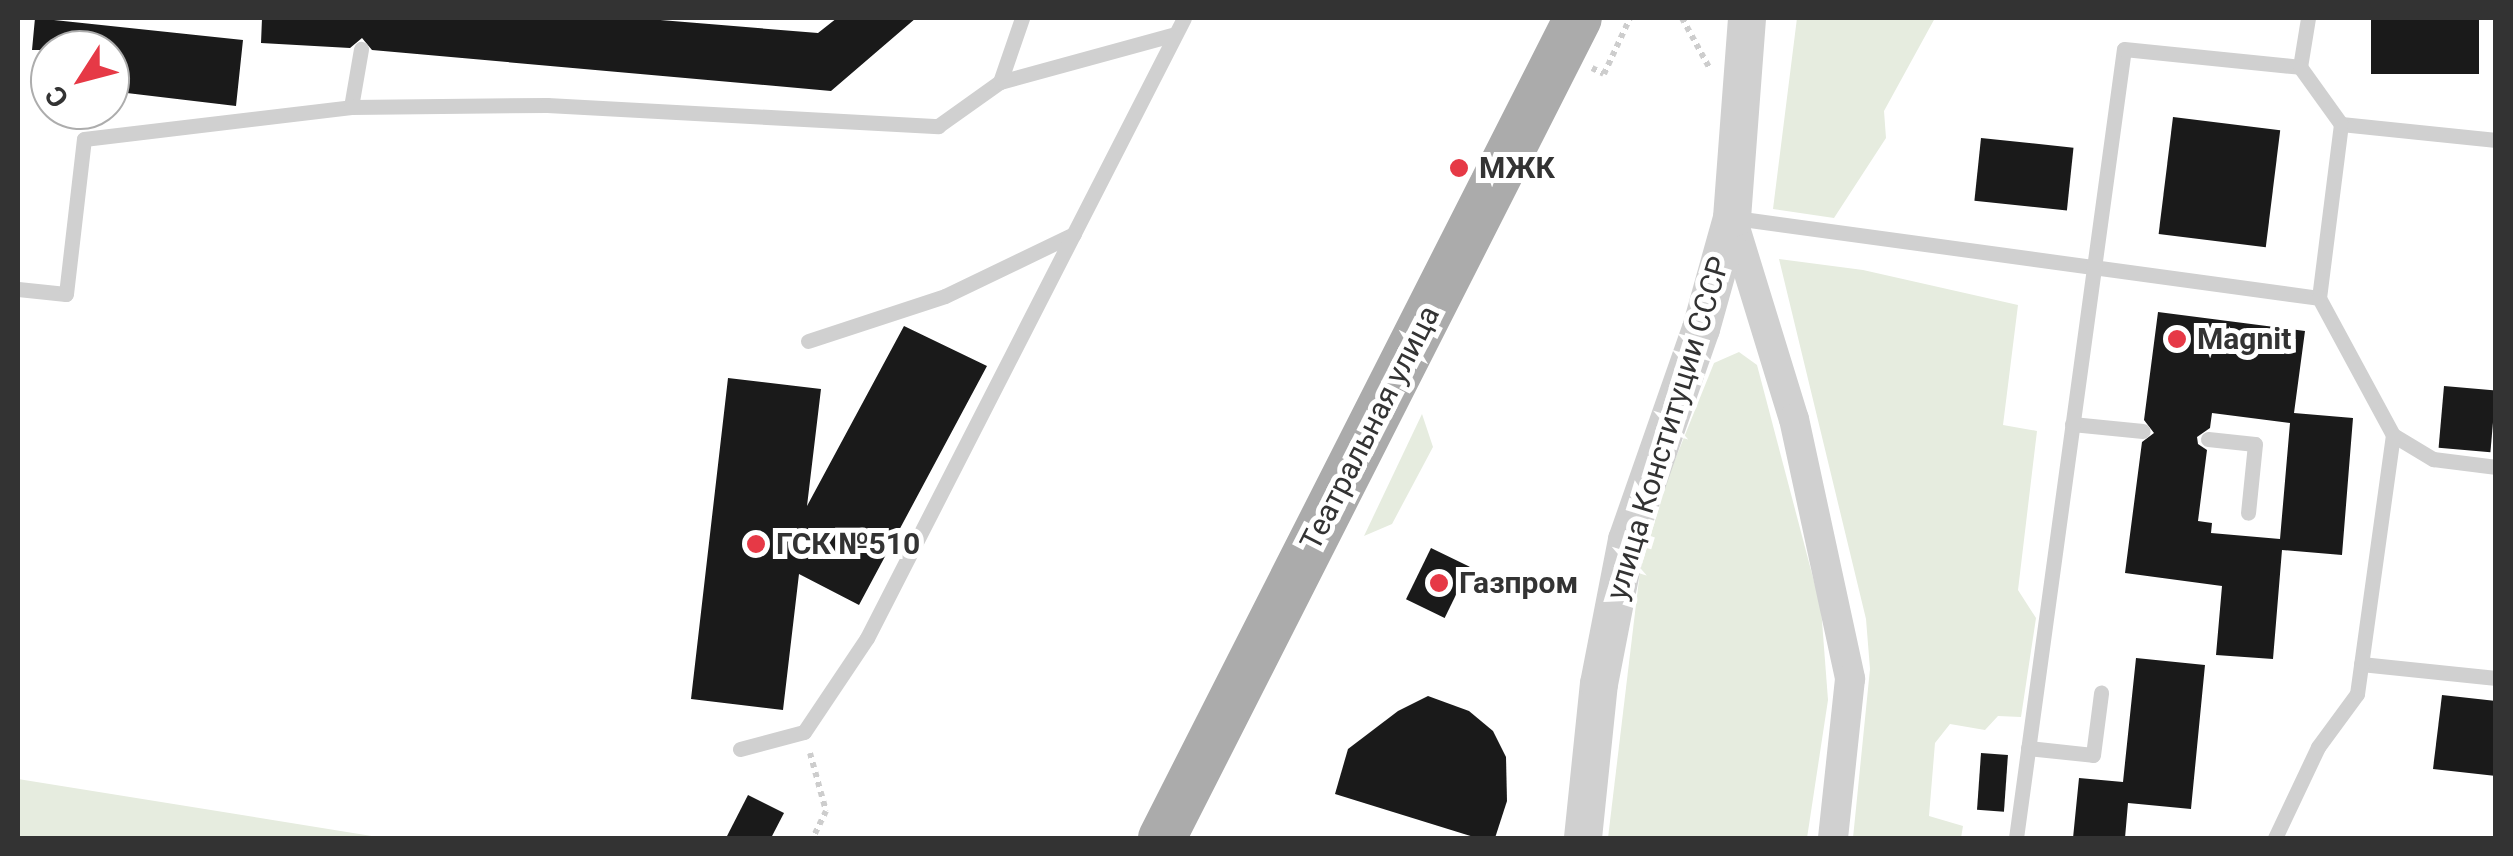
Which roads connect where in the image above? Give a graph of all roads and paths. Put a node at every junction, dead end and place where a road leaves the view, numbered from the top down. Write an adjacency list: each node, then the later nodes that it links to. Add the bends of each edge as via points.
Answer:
1 (1022, 18): 13 (lane)
2 (1184, 18): 8 (lane)
3 (1578, 18): 36 (main road, Театральная улица)
4 (1630, 18): 11 (path, via 1604,74)
5 (1682, 18): 12 (path, via 1710,70)
6 (1747, 18): 17 (street, улица Конституции СССР)
7 (2308, 18): 10 (lane)
8 (1176, 34): 13 (lane); 18 (lane)
9 (361, 49): 14 (lane)
10 (2300, 67): 15 (lane); 19 (lane, via 2124,50)
11 (1591, 68)
12 (1720, 72)
13 (1000, 82): 14 (lane, via 938,126 547,105)
14 (351, 106): 20 (lane, via 84,140 66,294)
15 (2341, 124): 16 (lane); 21 (lane)
16 (2496, 140)
17 (1732, 218): 19 (lane); 37 (street, улица Конституции СССР, via 1628,540 1599,684); 38 (street, via 1794,418 1850,678)
18 (1074, 234): 22 (lane, via 945,296); 32 (lane, via 867,638)
19 (2093, 267): 21 (lane); 23 (lane)
20 (18, 289)
21 (2319, 298): 25 (lane)
22 (808, 341)
23 (2072, 424): 24 (lane); 33 (lane)
24 (2143, 432)
25 (2393, 435): 27 (lane, via 2433,460); 29 (lane)
26 (2208, 439): 28 (lane, via 2256,444)
27 (2496, 467)
28 (2248, 514)
29 (2362, 664): 30 (lane); 40 (lane, via 2357,694 2318,748)
30 (2496, 678)
31 (2101, 693): 33 (lane, via 2093,755)
32 (804, 732): 34 (lane); 35 (path, via 826,811)
33 (2028, 748): 39 (lane)
34 (740, 750)
35 (813, 838)
36 (1162, 838)
37 (1583, 838)
38 (1834, 838)
39 (2016, 838)
40 (2275, 838)

